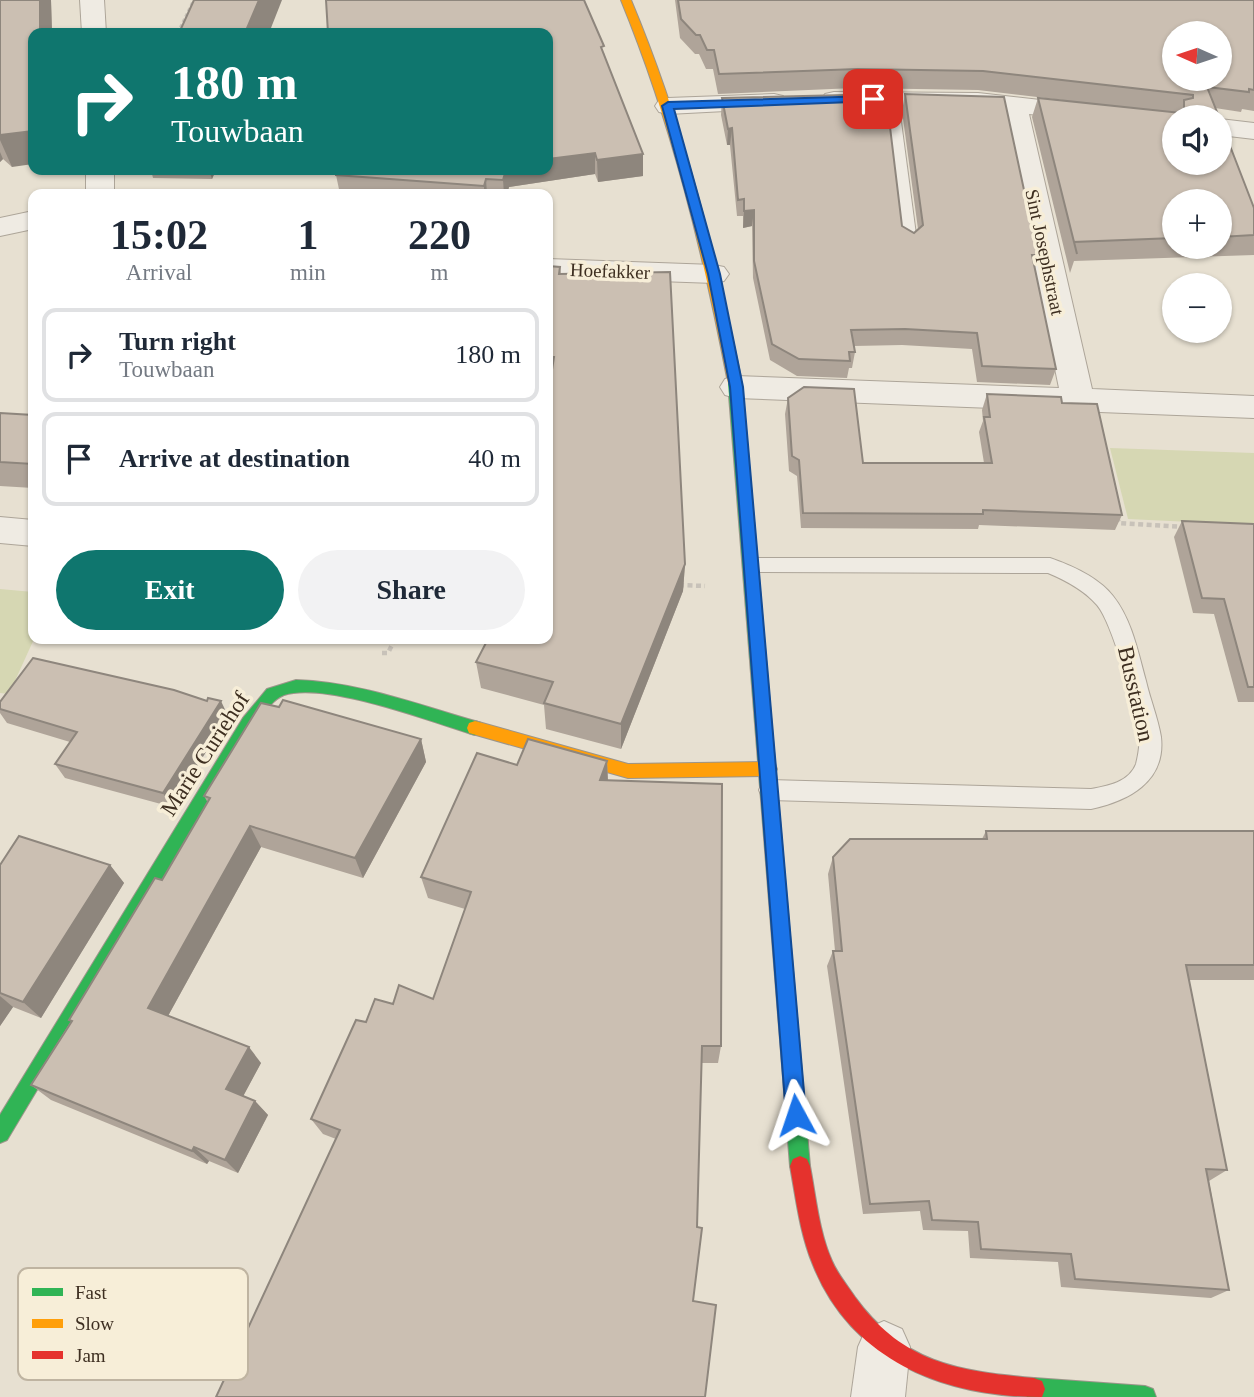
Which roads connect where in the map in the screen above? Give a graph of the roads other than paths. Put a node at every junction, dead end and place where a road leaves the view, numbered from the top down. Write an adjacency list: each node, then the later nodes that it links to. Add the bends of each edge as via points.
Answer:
1 (92, 0): 3 (street)
2 (626, 0): 6 (street)
3 (94, 28)
4 (891, 99): 5 (street); 6 (street); 12 (lane)
5 (1014, 104): 7 (street); 16 (street, Sint Josephstraat)
6 (668, 106): 14 (street)
7 (1162, 121)
8 (1232, 128): 9 (street)
9 (1254, 131)
10 (28, 221): 11 (street)
11 (0, 227)
12 (909, 242)
13 (553, 268): 14 (street, Hoefakker)
14 (714, 274): 15 (street)
15 (736, 387): 16 (street); 20 (street)
16 (1078, 400): 17 (street)
17 (1254, 407)
18 (0, 530): 19 (street)
19 (28, 533)
20 (753, 565): 21 (street); 21 (lane, Busstation, via 1049,566 1073,574 1109,604 1119,622 1150,738 1144,773 1131,787 1091,799)
21 (770, 780): 22 (street, Marie Curiehof, via 628,771 339,690 284,686 261,703); 23 (street, via 800,1167 821,1262 849,1307)
22 (0, 1133)
23 (884, 1347): 24 (street); 25 (street, via 924,1370 973,1384)
24 (878, 1397)
25 (1145, 1397)

